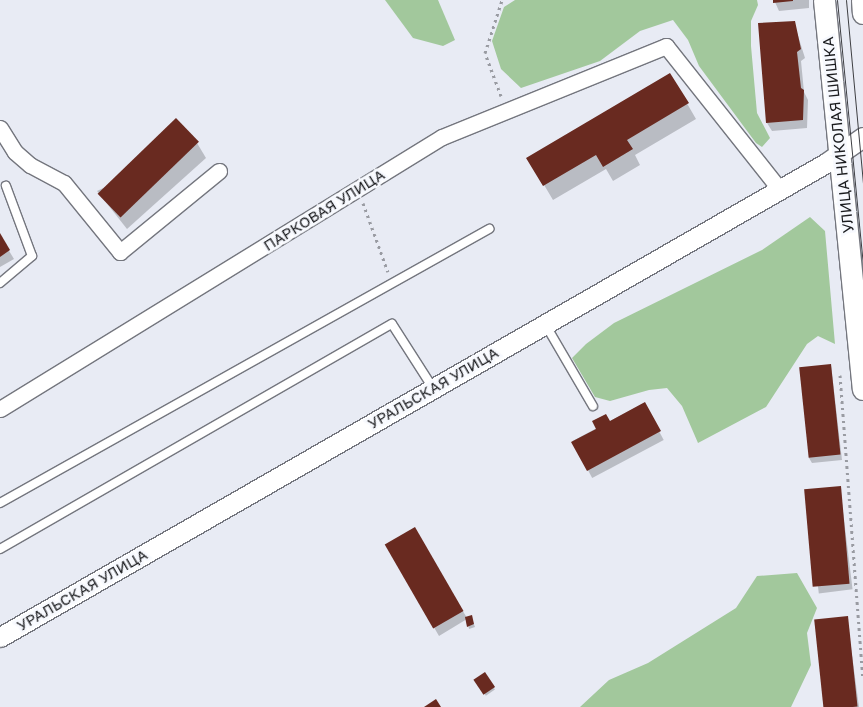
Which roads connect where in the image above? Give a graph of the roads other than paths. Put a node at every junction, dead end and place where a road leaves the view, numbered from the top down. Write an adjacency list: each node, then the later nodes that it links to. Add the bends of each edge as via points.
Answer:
1 (824, 0): 6 (main road, УЛИЦА НИКОЛАЯ ШИШКА)
2 (862, 0): 3 (main road)
3 (863, 13)
4 (0, 128): 7 (street, via 15,152 30,165 64,182 120,252)
5 (863, 137): 6 (street, УРАЛЬСКАЯ УЛИЦА)
6 (840, 153): 9 (street, УРАЛЬСКАЯ УЛИЦА); 14 (main road, УЛИЦА НИКОЛАЯ ШИШКА)
7 (219, 171)
8 (6, 186): 11 (lane, via 32,256)
9 (780, 190): 12 (street, УРАЛЬСКАЯ УЛИЦА); 16 (street, ПАРКОВАЯ УЛИЦА, via 666,46 442,137)
10 (489, 229): 17 (lane)
11 (0, 283)
12 (545, 324): 13 (street, УРАЛЬСКАЯ УЛИЦА); 15 (lane)
13 (433, 388): 18 (lane, via 392,324); 19 (street, УРАЛЬСКАЯ УЛИЦА)
14 (863, 389)
15 (592, 406)
16 (0, 409)
17 (0, 503)
18 (0, 549)
19 (0, 637)

